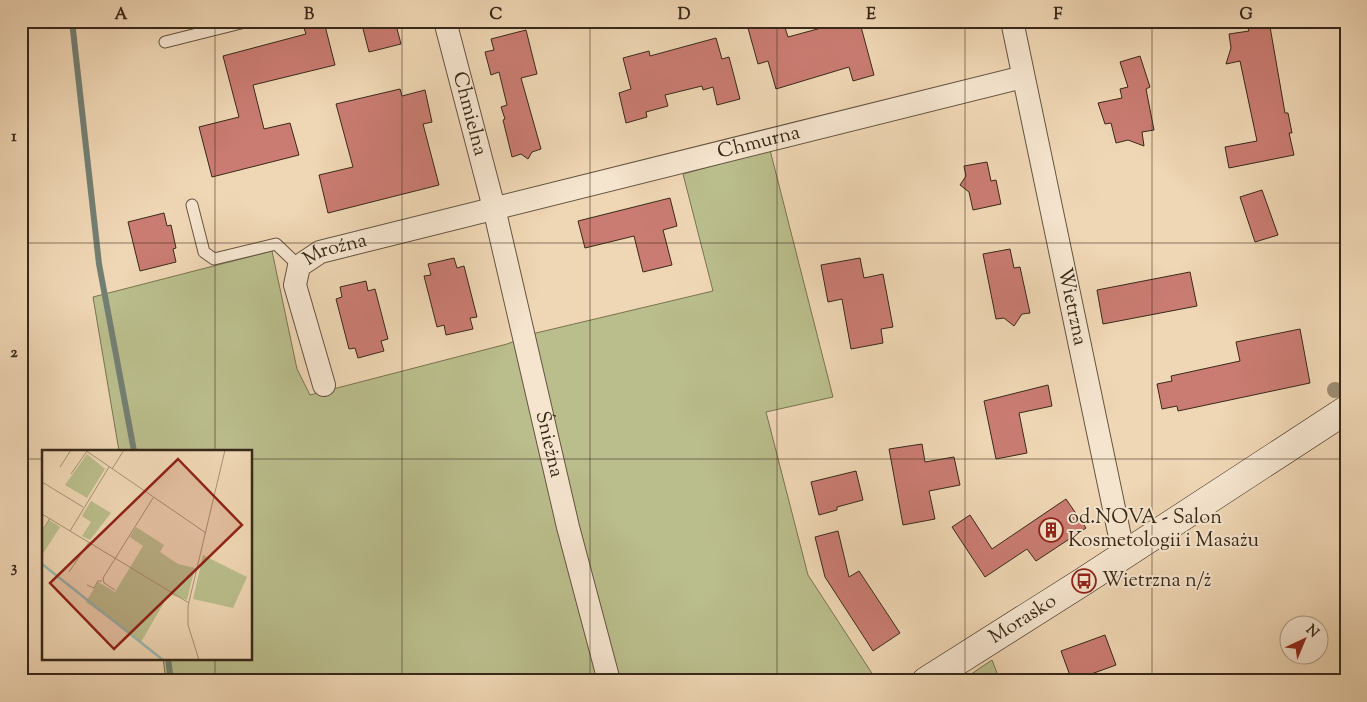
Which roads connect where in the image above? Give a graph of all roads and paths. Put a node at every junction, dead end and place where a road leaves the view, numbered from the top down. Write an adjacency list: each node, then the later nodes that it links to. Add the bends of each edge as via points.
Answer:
1 (249, 21): 4 (lane)
2 (445, 21): 7 (street, Chmielna)
3 (1012, 21): 5 (street, Wietrzna)
4 (165, 42)
5 (1021, 69): 7 (street, Chmurna); 11 (street, Wietrzna)
6 (192, 204): 8 (lane, via 204,252 214,259 276,244)
7 (494, 208): 8 (street, Mroźna, via 320,252); 12 (street, Śnieżna, via 568,527)
8 (299, 266): 9 (street, Mroźna, via 295,285)
9 (324, 385)
10 (1346, 410): 11 (street, Morasko)
11 (1126, 553): 13 (street, Morasko)
12 (609, 681)
13 (926, 681)

